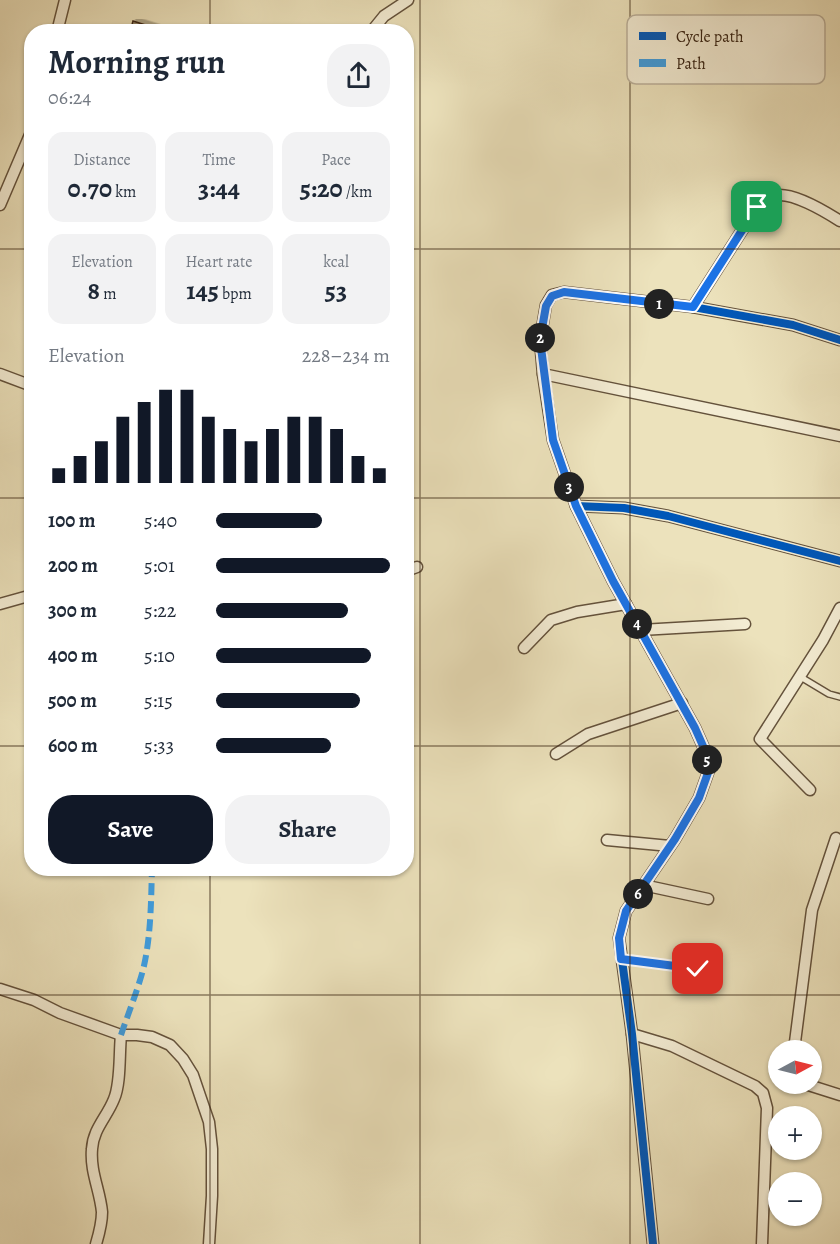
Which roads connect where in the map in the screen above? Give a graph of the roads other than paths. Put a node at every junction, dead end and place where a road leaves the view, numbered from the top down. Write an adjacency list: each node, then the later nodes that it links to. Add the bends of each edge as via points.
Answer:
1 (65, 0): 3 (street)
2 (408, 0): 4 (street)
3 (59, 24)
4 (378, 24)
5 (24, 149): 6 (street)
6 (0, 205)
7 (840, 221): 8 (street, via 785,194 772,196 757,207)
8 (693, 307): 9 (street, via 793,325); 11 (street, via 564,292 552,296 546,306 540,340)
9 (840, 340)
10 (0, 374): 12 (street)
11 (543, 374): 13 (street); 14 (street, via 553,440)
12 (24, 383)
13 (840, 436)
14 (576, 506): 15 (street, via 624,508 668,516); 18 (street)
15 (840, 561)
16 (24, 597): 17 (street)
17 (0, 604)
18 (626, 604): 21 (street); 22 (street, via 551,620)
19 (840, 608): 23 (street)
20 (746, 624): 21 (street)
21 (641, 630): 25 (street)
22 (524, 648)
23 (799, 676): 24 (lane); 27 (street, via 760,739)
24 (840, 697)
25 (682, 704): 26 (street, via 588,734); 30 (street, via 703,746 709,770 699,798)
26 (556, 754)
27 (810, 790)
28 (836, 838): 38 (street, via 812,910)
29 (607, 840): 30 (street)
30 (670, 846): 31 (street)
31 (643, 885): 32 (street); 33 (street, via 626,911 619,938)
32 (708, 899)
33 (621, 959): 34 (lane); 36 (street)
34 (698, 969)
35 (0, 989): 37 (street)
36 (632, 1034): 43 (street); 44 (street, via 672,1046 763,1093 767,1108)
37 (121, 1035): 41 (street, via 117,1090 92,1146 93,1179 102,1212); 42 (street, via 152,1037 170,1045 193,1075 209,1122 212,1149)
38 (795, 1040)
39 (822, 1089): 40 (street)
40 (840, 1095)
41 (96, 1244)
42 (209, 1244)
43 (653, 1244)
44 (762, 1244)

